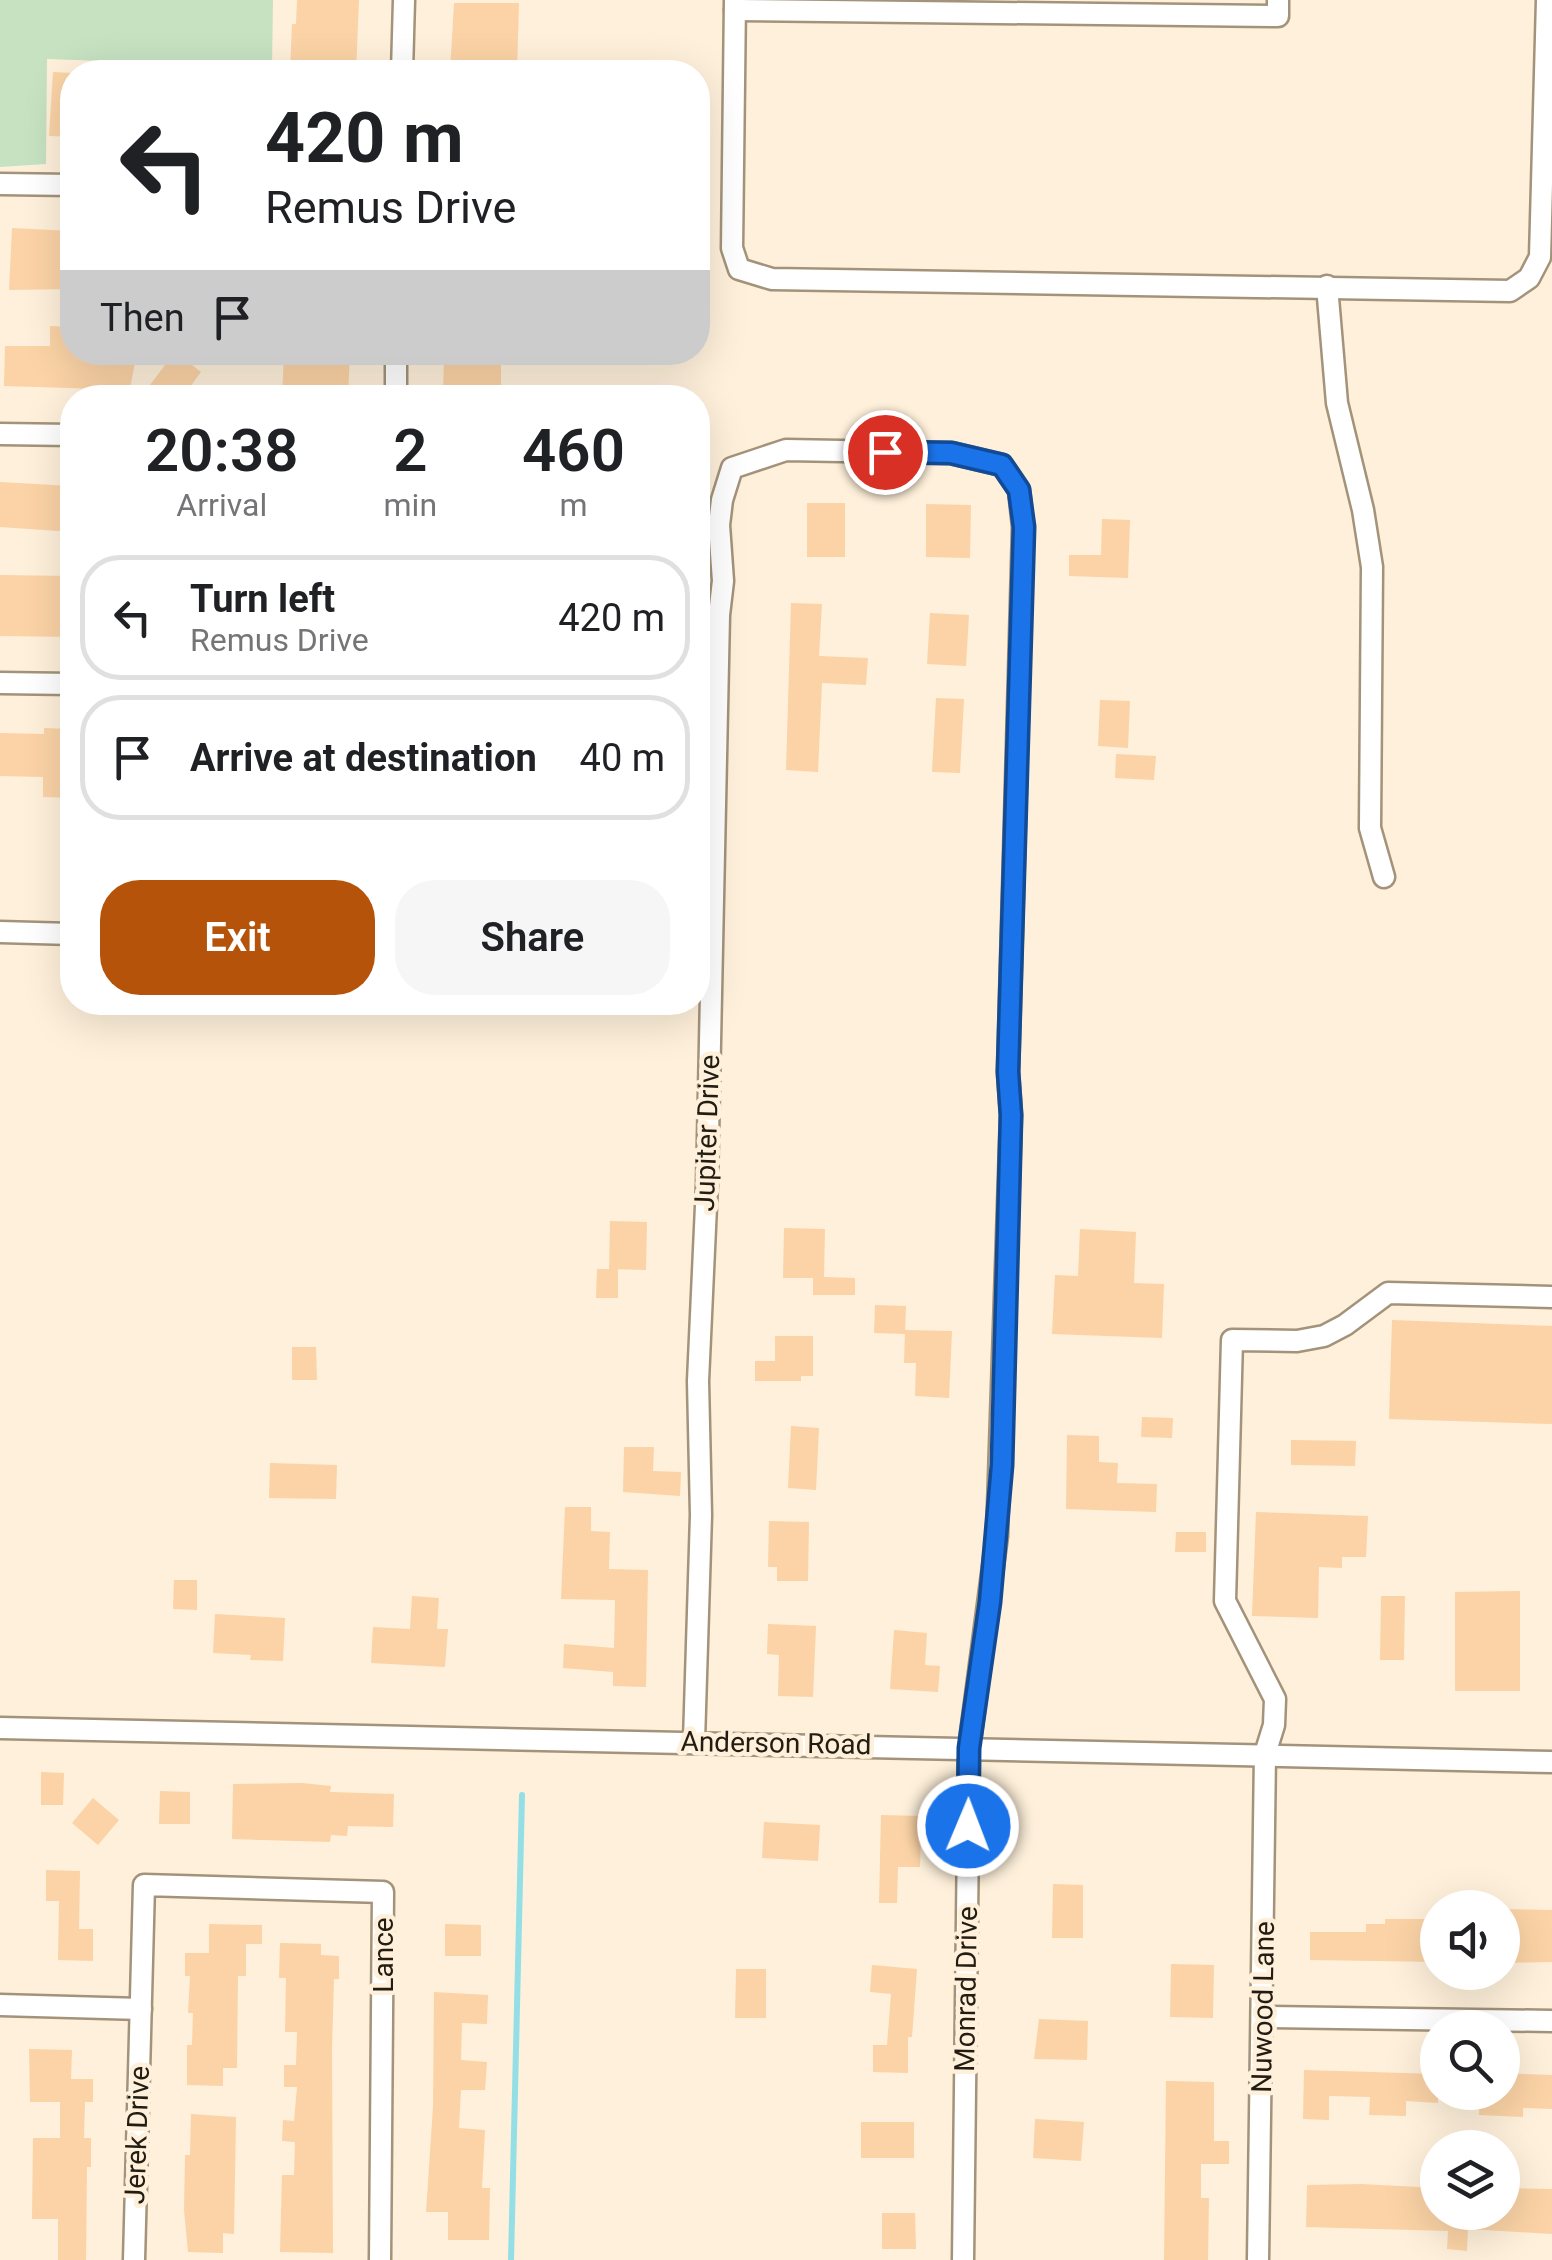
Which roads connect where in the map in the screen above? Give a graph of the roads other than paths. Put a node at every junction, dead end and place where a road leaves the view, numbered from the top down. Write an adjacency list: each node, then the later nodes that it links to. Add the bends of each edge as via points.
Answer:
1 (404, 0): 6 (street)
2 (1278, 0): 5 (street, via 1278,16)
3 (1546, 0): 7 (street)
4 (735, 5): 5 (street); 10 (street, via 732,248 739,269 772,279)
5 (1010, 6)
6 (402, 60)
7 (1547, 155): 10 (street, via 1540,257 1529,278 1510,291)
8 (0, 184): 9 (street)
9 (60, 186)
10 (1327, 286): 16 (street, via 1337,403 1372,568 1370,828)
11 (0, 434): 12 (street)
12 (60, 435)
13 (1003, 466): 19 (street, Jupiter Drive, via 951,453 786,450 732,468 719,526 723,580); 24 (street, Monrad Drive, via 1019,490 1024,527 1011,1115 997,1536)
14 (0, 683): 15 (street)
15 (60, 684)
16 (1384, 877)
17 (0, 932): 18 (street)
18 (60, 934)
19 (710, 1009)
20 (710, 1015): 23 (street, Jupiter Drive)
21 (1552, 1297): 25 (street, Nuwood Lane, via 1388,1292 1324,1336 1232,1340 1226,1602 1274,1699)
22 (0, 1728): 23 (street, Anderson Road)
23 (694, 1741): 24 (street, Anderson Road)
24 (969, 1748): 25 (street, Anderson Road); 33 (street, Monrad Drive)
25 (1265, 1754): 26 (street, Anderson Road); 29 (street, Nuwood Lane)
26 (1552, 1762)
27 (0, 2005): 28 (street)
28 (141, 2009): 31 (street, Jerek Drive); 32 (street, Lance, via 144,1886 383,1892)
29 (1264, 2018): 30 (street); 34 (street, Nuwood Lane)
30 (1552, 2021)
31 (134, 2260)
32 (380, 2260)
33 (963, 2260)
34 (1258, 2260)

